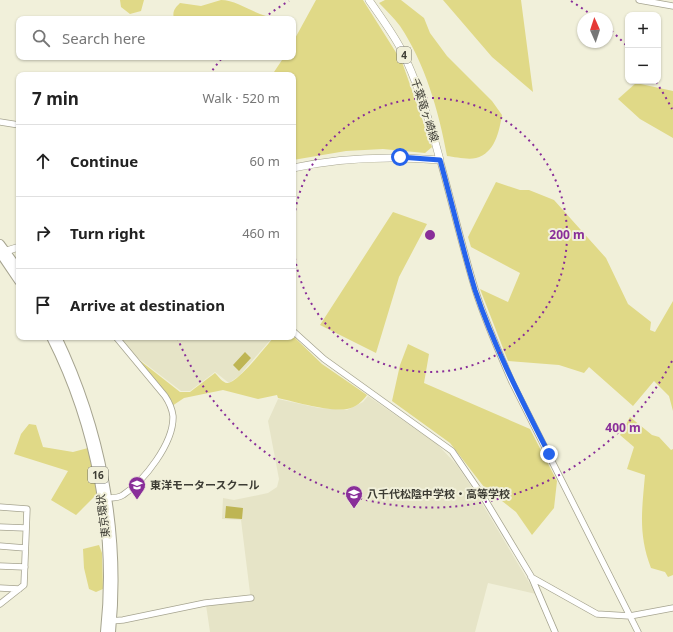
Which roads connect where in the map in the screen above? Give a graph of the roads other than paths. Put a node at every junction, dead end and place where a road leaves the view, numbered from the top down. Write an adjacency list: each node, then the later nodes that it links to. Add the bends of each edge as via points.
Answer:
1 (369, 0): 6 (main road, 千葉竜ヶ崎線 / 4, via 393,35 412,71 428,114)
2 (639, 0): 3 (street)
3 (673, 6)
4 (0, 122): 5 (street)
5 (16, 125)
6 (440, 160): 7 (main road, via 376,158); 31 (street, via 463,249 481,305 512,382)
7 (296, 168)
8 (0, 244): 10 (highway)
9 (16, 248): 10 (main road)
10 (2, 252): 11 (highway); 12 (highway)
11 (16, 267)
12 (16, 276)
13 (296, 334): 25 (street, via 324,359 452,451)
14 (52, 340): 32 (highway, 東京環状 / 16, via 74,389 96,466 106,537)
15 (59, 340): 17 (highway, 東京環状 / 16, via 74,372 88,414)
16 (118, 340): 17 (street, via 170,403 173,418 163,452 122,496)
17 (108, 498): 32 (highway, 東京環状 / 16, via 114,578)
18 (0, 507): 20 (street, via 27,509)
19 (0, 527): 20 (street)
20 (26, 528): 22 (street)
21 (0, 546): 22 (street)
22 (25, 548): 24 (street)
23 (0, 566): 24 (street)
24 (25, 568): 27 (street, via 24,585)
25 (531, 576): 31 (street, via 597,614); 35 (street)
26 (0, 588): 27 (street)
27 (18, 589): 29 (street)
28 (251, 598): 32 (street, via 205,603)
29 (0, 604)
30 (673, 608): 31 (street)
31 (630, 616): 36 (street)
32 (109, 621): 33 (highway, 東京環状 / 16); 34 (highway, 東京環状 / 16)
33 (105, 632)
34 (111, 632)
35 (555, 632)
36 (638, 632)

